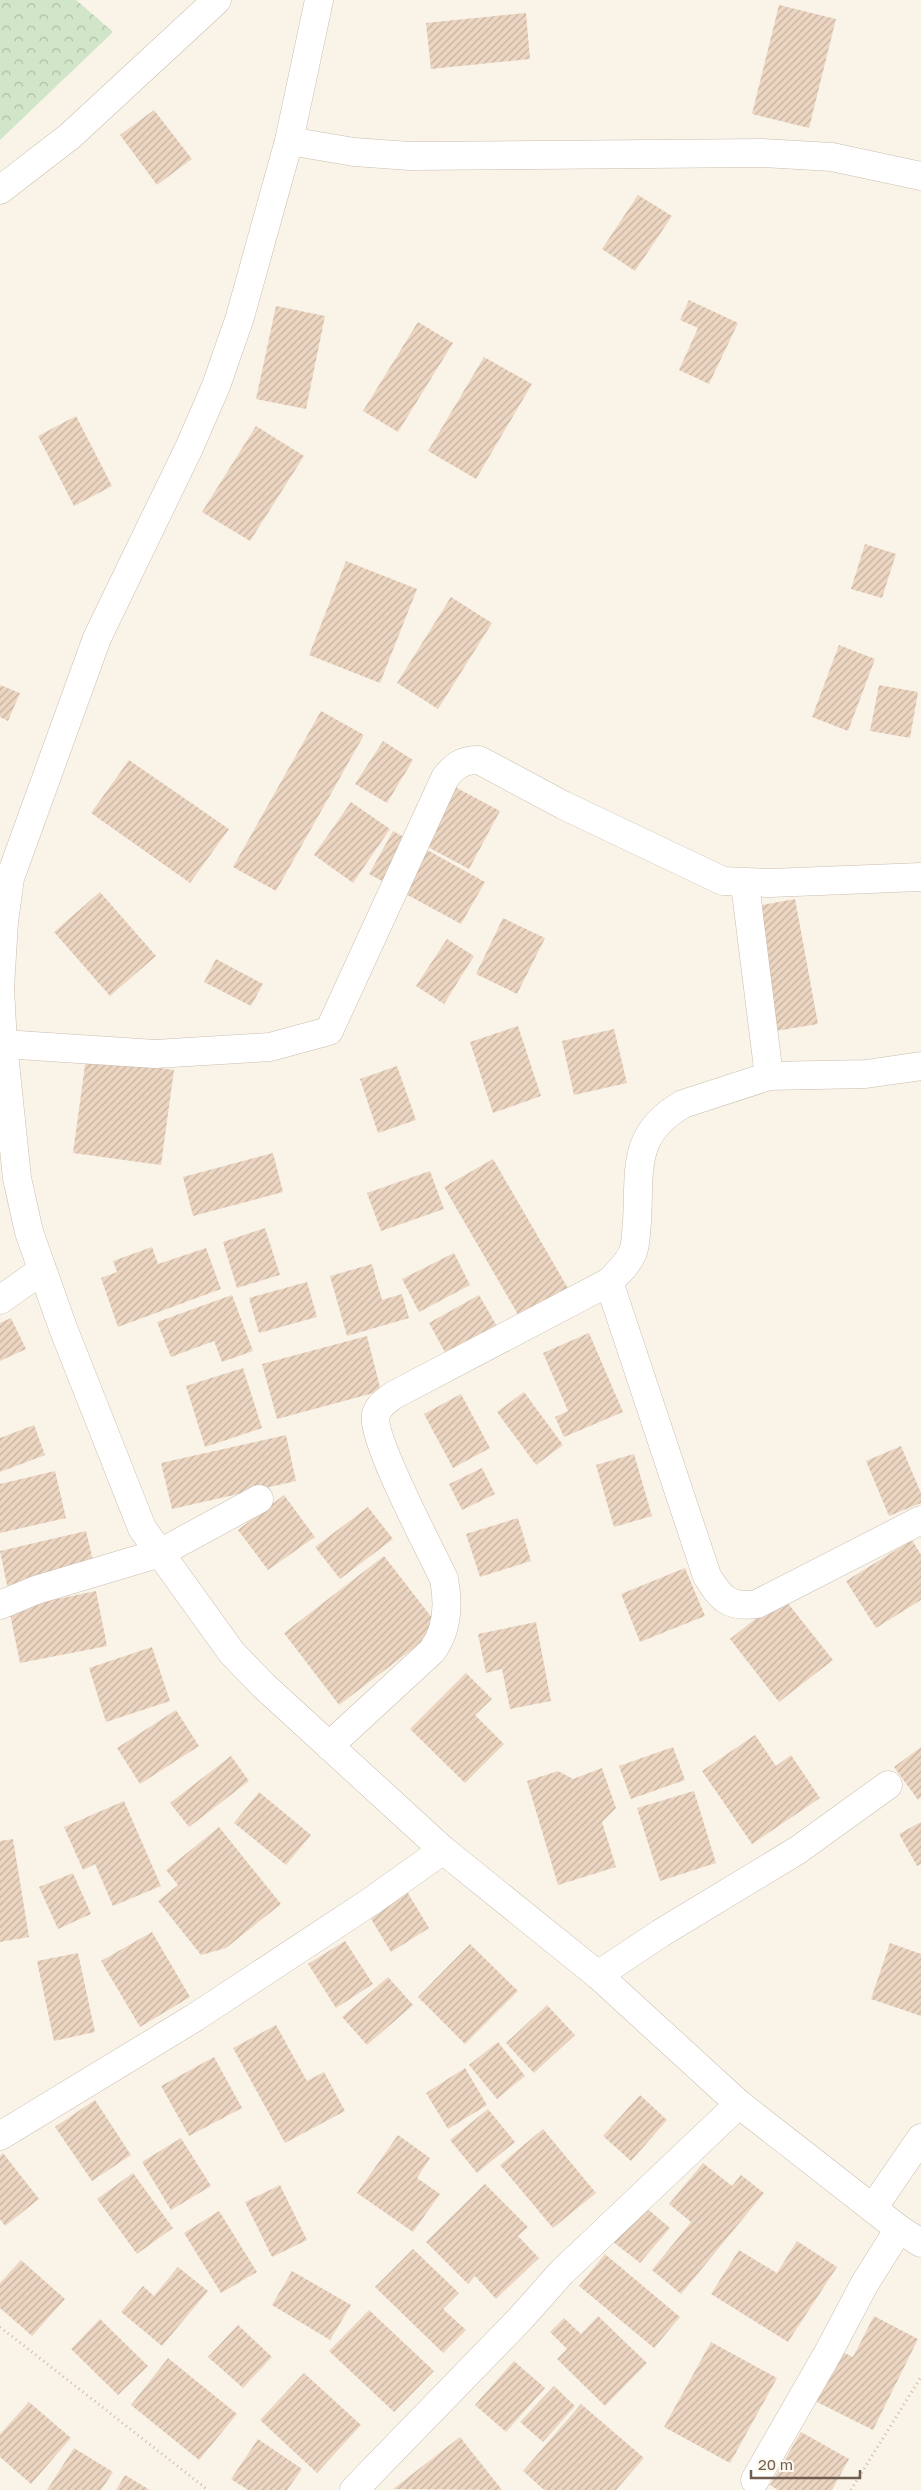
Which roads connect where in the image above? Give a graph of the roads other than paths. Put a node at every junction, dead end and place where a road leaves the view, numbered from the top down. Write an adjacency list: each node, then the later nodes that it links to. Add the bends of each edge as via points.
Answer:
1 (217, 0): 5 (street, via 70,136)
2 (319, 0): 3 (street)
3 (289, 141): 4 (street, via 354,152 410,156 762,153 832,157); 8 (street, via 240,317 216,386 97,638 10,878 0,988)
4 (921, 176)
5 (0, 190)
6 (921, 878): 7 (street)
7 (745, 884): 8 (street, via 723,881 702,873 479,760 465,760 445,778 329,1031 270,1047 156,1054); 10 (street)
8 (3, 1044): 11 (street, via 17,1178)
9 (921, 1066): 10 (street, via 866,1074)
10 (769, 1076): 12 (street, via 682,1104 659,1119 641,1152 633,1252 623,1269)
11 (41, 1271): 13 (street); 16 (street, via 142,1528)
12 (609, 1282): 15 (street, via 707,1576 725,1599 742,1606 757,1604); 18 (street, via 394,1395 380,1406 376,1415 379,1440 444,1579 447,1594 444,1633 432,1651)
13 (0, 1300)
14 (259, 1499): 16 (street)
15 (921, 1520)
16 (160, 1554): 17 (street, via 36,1590); 18 (street, via 232,1653)
17 (0, 1605)
18 (329, 1746): 20 (street)
19 (888, 1785): 21 (street, via 798,1850)
20 (443, 1850): 21 (street); 23 (street, via 194,2018)
21 (598, 1975): 22 (street)
22 (739, 2104): 25 (street); 28 (street, via 561,2273)
23 (0, 2136)
24 (921, 2138): 25 (street)
25 (873, 2208): 26 (street)
26 (910, 2236): 27 (street, via 865,2283)
27 (756, 2480)
28 (354, 2490)

